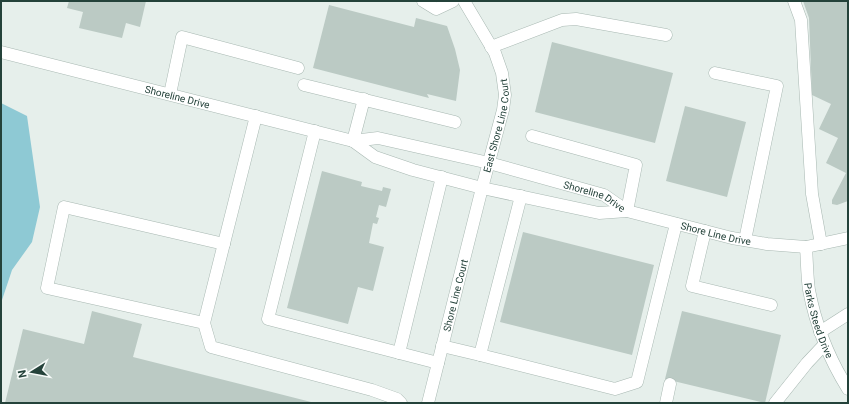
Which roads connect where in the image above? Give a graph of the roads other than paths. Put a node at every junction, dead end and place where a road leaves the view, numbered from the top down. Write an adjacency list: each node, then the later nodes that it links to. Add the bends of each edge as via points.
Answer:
1 (423, 1): 2 (street, via 436,9)
2 (453, 1)
3 (464, 1): 6 (street, East Shore Line Court)
4 (794, 1): 28 (street, via 801,20 812,194)
5 (666, 35): 6 (street, via 576,19 562,20)
6 (491, 47): 18 (street, East Shore Line Court, via 502,73 505,95)
7 (1, 52): 11 (street, Shoreline Drive)
8 (298, 68): 11 (street, via 182,37)
9 (715, 72): 26 (street, via 777,86)
10 (304, 85): 12 (street)
11 (170, 94): 13 (street, Shoreline Drive)
12 (364, 99): 14 (street); 17 (street)
13 (256, 116): 15 (street, Shoreline Drive); 27 (street)
14 (455, 122)
15 (315, 131): 17 (street, Shoreline Drive); 36 (street, via 268,319)
16 (532, 136): 22 (street, via 636,165)
17 (353, 141): 18 (street, Shoreline Drive, via 378,138); 19 (street, Shoreline Drive, via 375,157)
18 (489, 163): 20 (street, East Shore Line Court); 22 (street, Shoreline Drive, via 604,195)
19 (442, 177): 20 (street, Shoreline Drive); 36 (street)
20 (482, 188): 21 (street, Shoreline Drive); 35 (street, Shore Line Court)
21 (521, 196): 22 (street, Shoreline Drive, via 600,213); 37 (street)
22 (627, 211): 23 (street, Shore Line Drive)
23 (676, 224): 24 (street, Shore Line Drive); 37 (street, via 637,382 615,388)
24 (705, 231): 26 (street, Shore Line Drive); 30 (street, via 692,286)
25 (848, 238): 28 (street)
26 (745, 240): 29 (street, Shore Line Drive)
27 (224, 244): 32 (street); 32 (street, via 64,207 47,288)
28 (820, 244): 29 (street)
29 (806, 247): 33 (street, Parks Steed Drive, via 809,289)
30 (771, 305)
31 (848, 314): 33 (street)
32 (204, 323): 41 (street, via 211,348 372,390 397,399)
33 (820, 332): 34 (street, Parks Steed Drive)
34 (824, 345): 40 (street, Parks Steed Drive); 44 (street, via 807,362)
35 (442, 346): 37 (street); 38 (street, Shore Line Court)
36 (398, 353): 38 (street)
37 (480, 355)
38 (438, 363): 42 (street, Shore Line Court)
39 (670, 384): 43 (street)
40 (848, 389)
41 (401, 403)
42 (428, 403)
43 (666, 403)
44 (775, 403)

